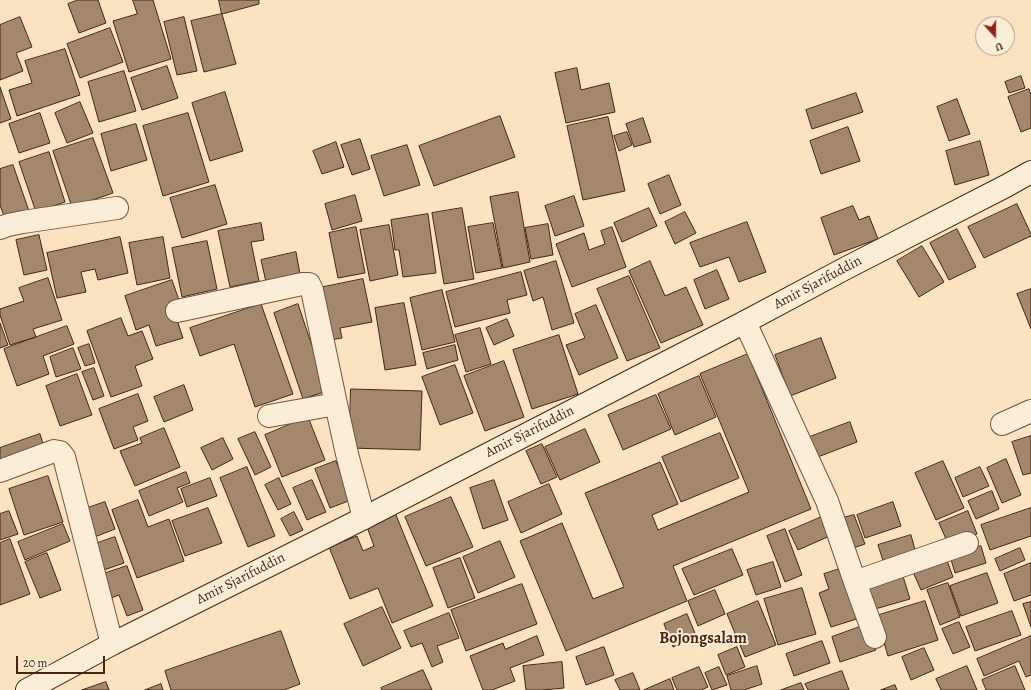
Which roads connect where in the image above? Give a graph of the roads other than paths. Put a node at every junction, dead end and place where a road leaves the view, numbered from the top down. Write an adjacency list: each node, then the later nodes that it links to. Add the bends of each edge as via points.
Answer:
1 (1031, 172): 5 (street, Amir Sjarifuddin)
2 (117, 208): 3 (street, via 23,222)
3 (0, 228)
4 (177, 311): 6 (street, via 309,284)
5 (745, 322): 11 (street, Amir Sjarifuddin); 13 (street, via 827,501)
6 (336, 404): 8 (street); 11 (street)
7 (1031, 411): 9 (street)
8 (269, 416)
9 (1002, 424)
10 (0, 471): 15 (street, via 54,450 64,457)
11 (364, 518): 15 (street, Amir Sjarifuddin)
12 (968, 542): 13 (street)
13 (855, 582): 14 (street)
14 (875, 637)
15 (112, 644): 16 (street, Amir Sjarifuddin)
16 (28, 690)

